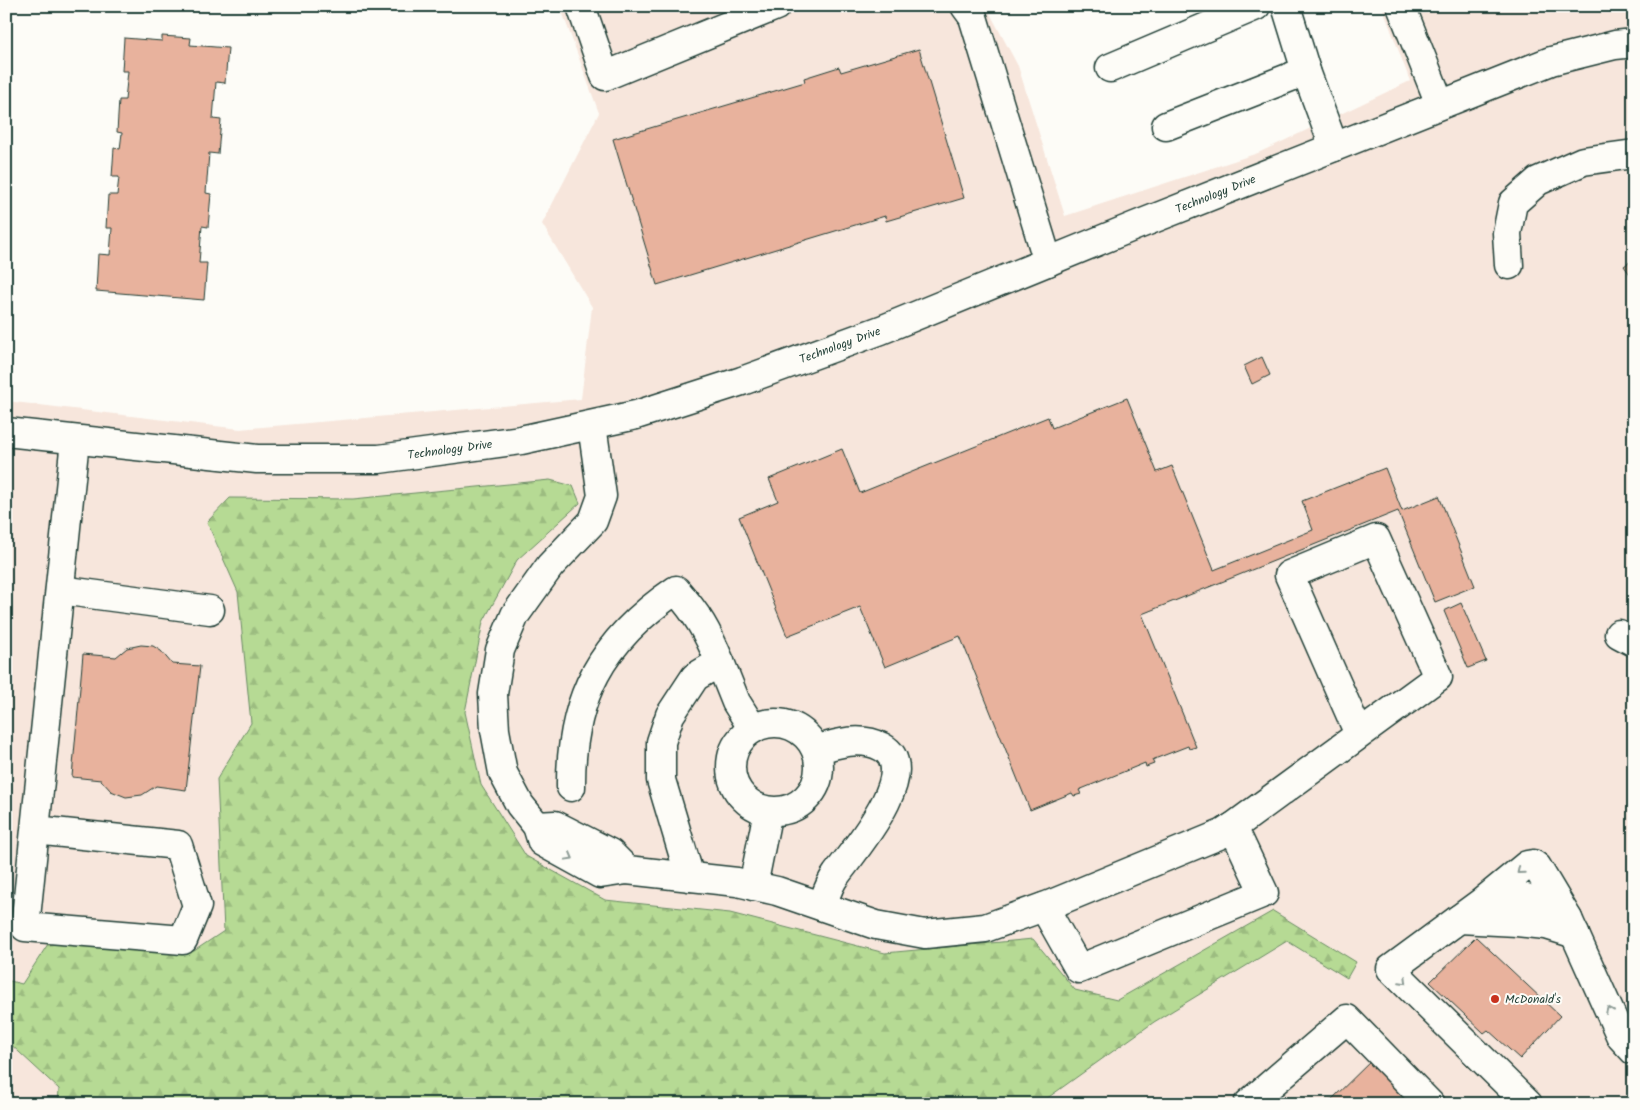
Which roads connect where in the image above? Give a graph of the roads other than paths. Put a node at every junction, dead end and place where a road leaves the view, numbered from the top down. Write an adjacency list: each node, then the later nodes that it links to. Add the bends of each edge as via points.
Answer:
1 (581, 6): 2 (street, via 605,76)
2 (776, 6)
3 (965, 6): 14 (street, via 973,17)
4 (1256, 6): 8 (street)
5 (1286, 6): 9 (street)
6 (1401, 6): 10 (street)
7 (1634, 43): 10 (street, Technology Drive, via 1551,61)
8 (1110, 68)
9 (1306, 71): 11 (street); 12 (street)
10 (1440, 104): 12 (street, Technology Drive)
11 (1166, 126)
12 (1334, 147): 14 (street, Technology Drive)
13 (1634, 154): 15 (street, via 1583,161 1538,182 1513,204 1507,234)
14 (1048, 262): 16 (street, Technology Drive, via 742,381 636,415)
15 (1509, 265)
16 (592, 425): 18 (street, Technology Drive, via 521,440 378,459 258,459); 29 (street, via 602,496 593,521 550,566 515,615 500,650 493,694 502,774 537,826 542,842 600,874 627,870)
17 (6, 432): 18 (street, Technology Drive)
18 (75, 440): 19 (street)
19 (60, 590): 20 (street); 28 (street)
20 (210, 610)
21 (720, 662): 22 (street, via 736,702); 25 (street, via 696,613 676,590 651,607 624,632 587,688 574,736); 29 (street, via 695,677 670,715 661,742 661,780)
22 (752, 729): 24 (street, via 775,722 789,725 802,731); 26 (street, via 732,753 732,781 748,803)
23 (1359, 734): 23 (street, via 1438,677 1376,539 1289,575); 27 (street)
24 (816, 750): 26 (street, via 820,768 811,794 788,810); 31 (street, via 835,743 869,741 884,748 893,758 895,770 890,795 879,816 835,876)
25 (571, 787)
26 (768, 811): 30 (street)
27 (1233, 827): 32 (street); 32 (street, via 1264,894 1079,969)
28 (35, 830): 28 (street, via 25,927 183,940 197,906 178,845)
29 (690, 877): 30 (street)
30 (753, 886): 31 (street)
31 (822, 906): 32 (street, via 876,925 925,934 985,928)
32 (1044, 907)
33 (1459, 919): 34 (street); 34 (street, one-way to 33, via 1526,898 1511,896 1482,902); 38 (street, one-way to 38, via 1391,969)
34 (1572, 927): 35 (street, one-way to 34, via 1621,1037)
35 (1634, 1051)
36 (1248, 1104): 37 (street, via 1347,1019)
37 (1430, 1104)
38 (1528, 1104)

